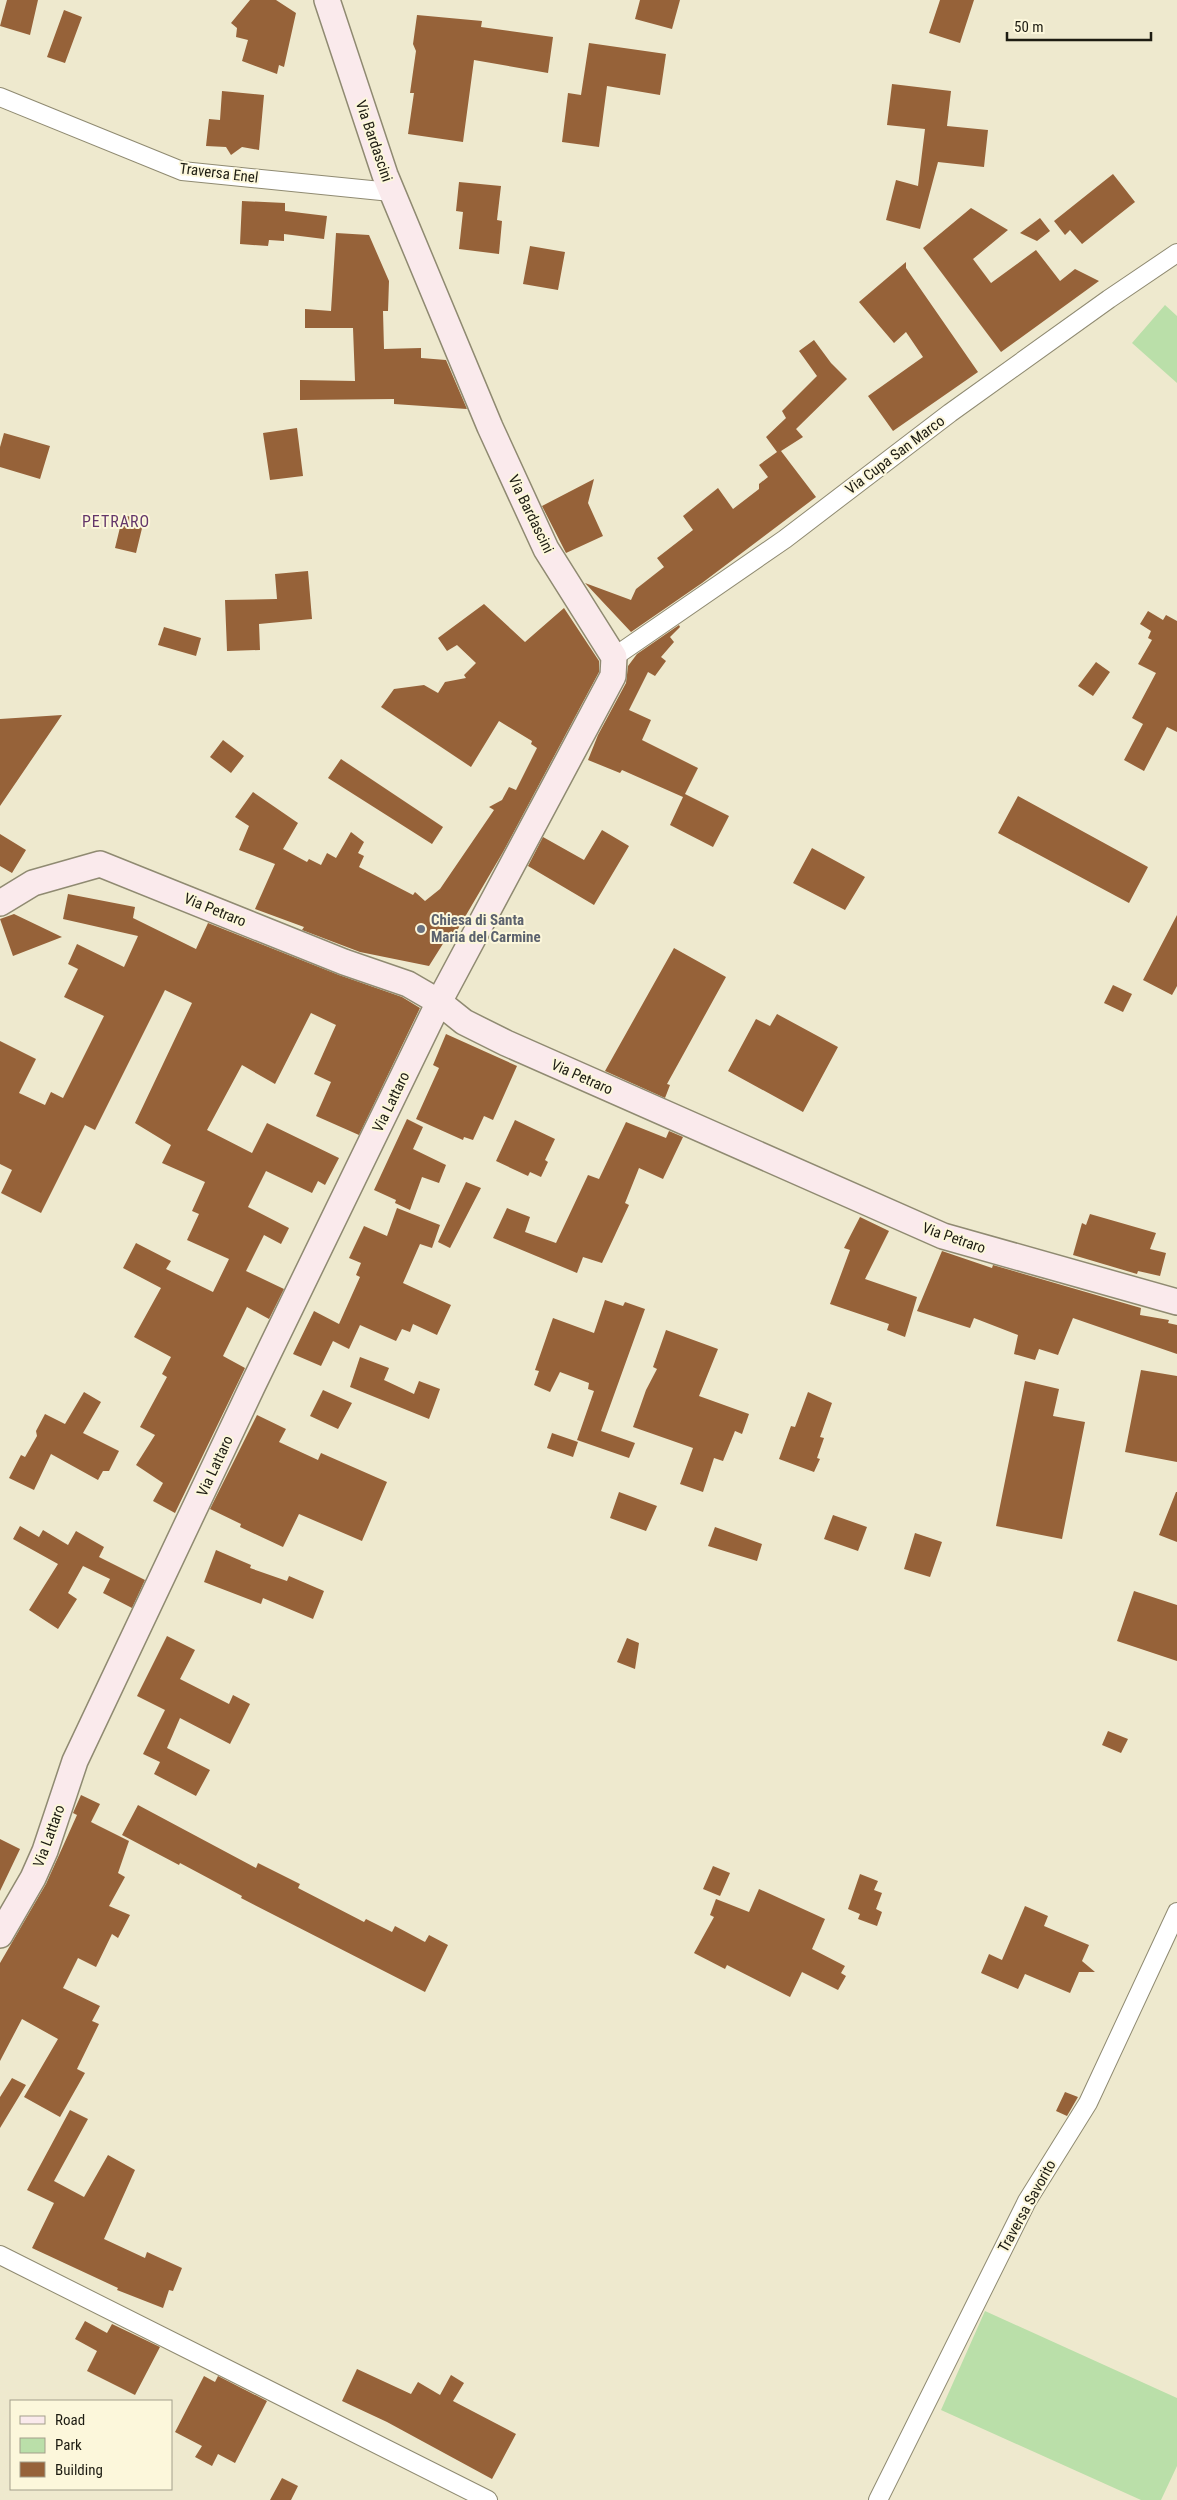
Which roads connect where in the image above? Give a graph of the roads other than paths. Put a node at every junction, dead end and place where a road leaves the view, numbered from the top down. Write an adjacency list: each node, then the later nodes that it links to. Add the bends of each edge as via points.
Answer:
1 (327, 0): 3 (street, Via Bardascini)
2 (0, 97): 3 (street, Traversa Enel, via 182,171)
3 (392, 192): 5 (street, Via Bardascini, via 490,427 546,549)
4 (1177, 253): 5 (street, Via Cupa San Marco, via 958,408 785,539)
5 (614, 657): 7 (street, via 613,676)
6 (0, 903): 7 (street, Via Petraro, via 33,883 100,864 344,962 408,984)
7 (439, 1002): 8 (street, Via Petraro, via 464,1022 506,1043 942,1236); 10 (street, Via Lattaro, via 75,1761 45,1851)
8 (1177, 1302)
9 (1177, 1912): 13 (street, Traversa Savorito, via 1088,2103 1027,2201)
10 (0, 1935)
11 (0, 2255): 12 (street)
12 (488, 2500)
13 (878, 2500)

